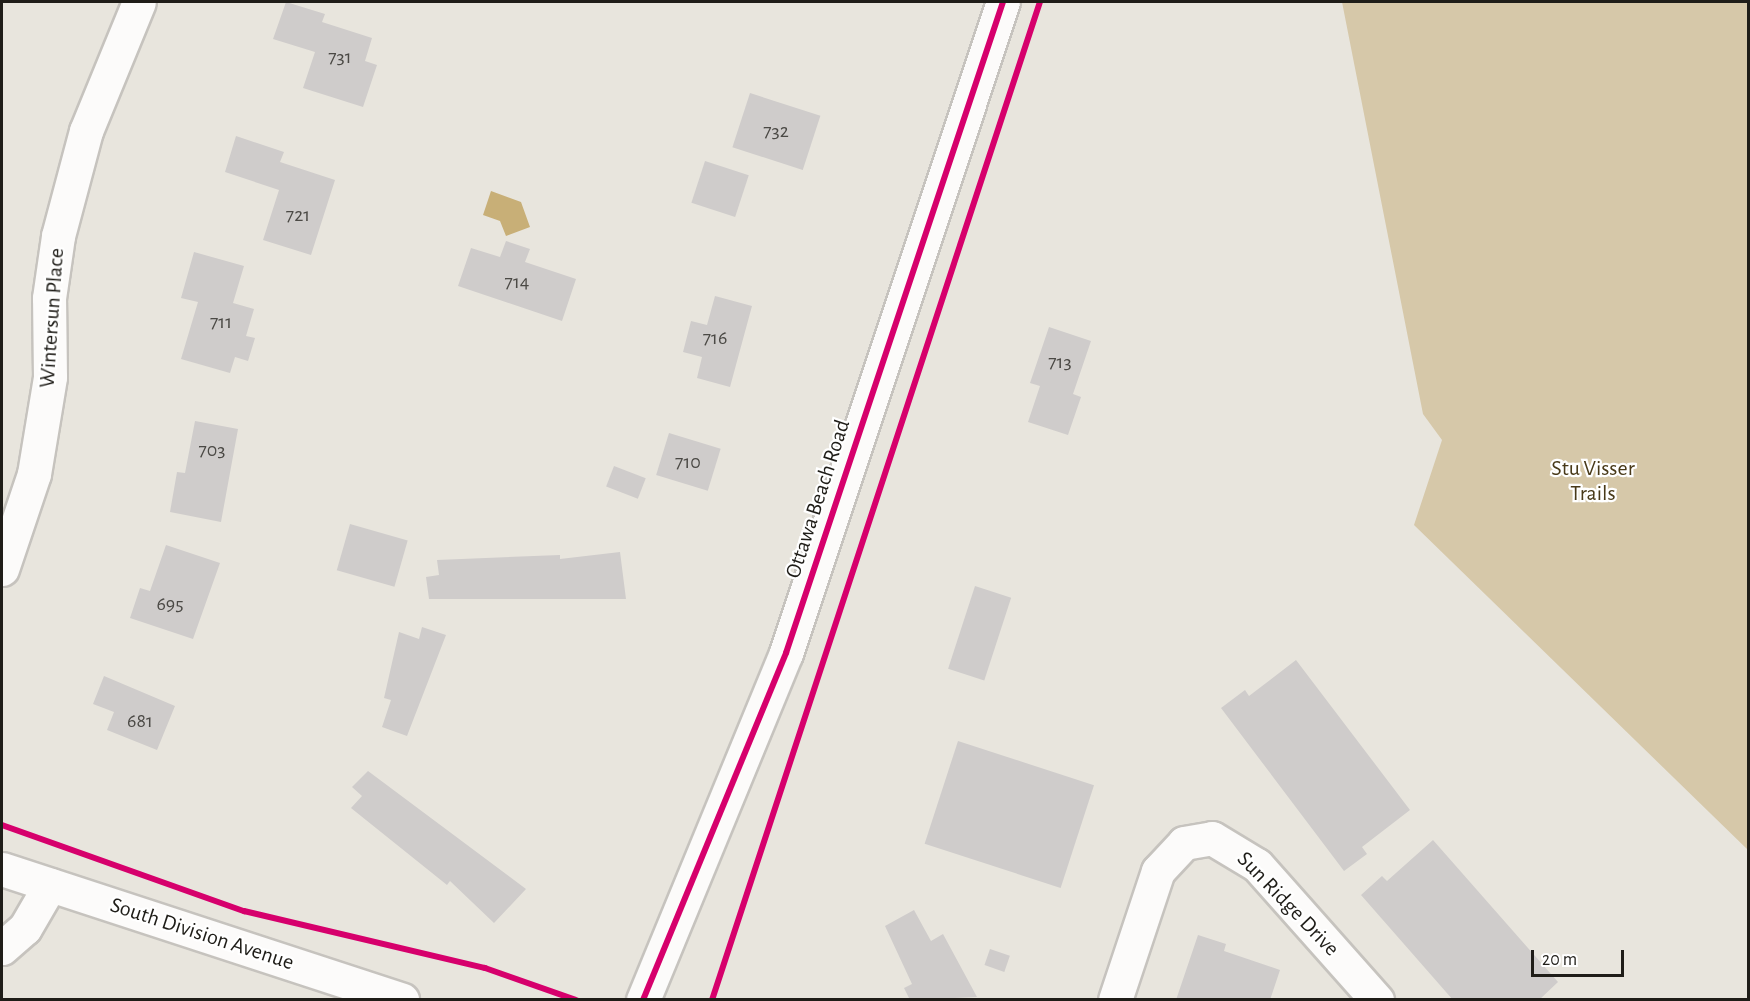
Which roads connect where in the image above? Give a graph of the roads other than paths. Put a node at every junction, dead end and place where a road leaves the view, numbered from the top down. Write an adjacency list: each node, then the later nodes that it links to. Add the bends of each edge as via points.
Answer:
1 (139, 2): 3 (street, Wintersun Place, via 86,131 58,236 49,298 50,377 34,474)
2 (1004, 2): 8 (street, Ottawa Beach Road, via 786,653)
3 (2, 569)
4 (2, 869): 5 (street, South Division Avenue)
5 (50, 885): 6 (street, via 25,928); 7 (street, South Division Avenue)
6 (2, 948)
7 (402, 999)
8 (643, 999)
9 (1116, 999): 10 (street, Sun Ridge Drive, via 1158,871 1184,843 1212,838 1257,865)
10 (1377, 999)

